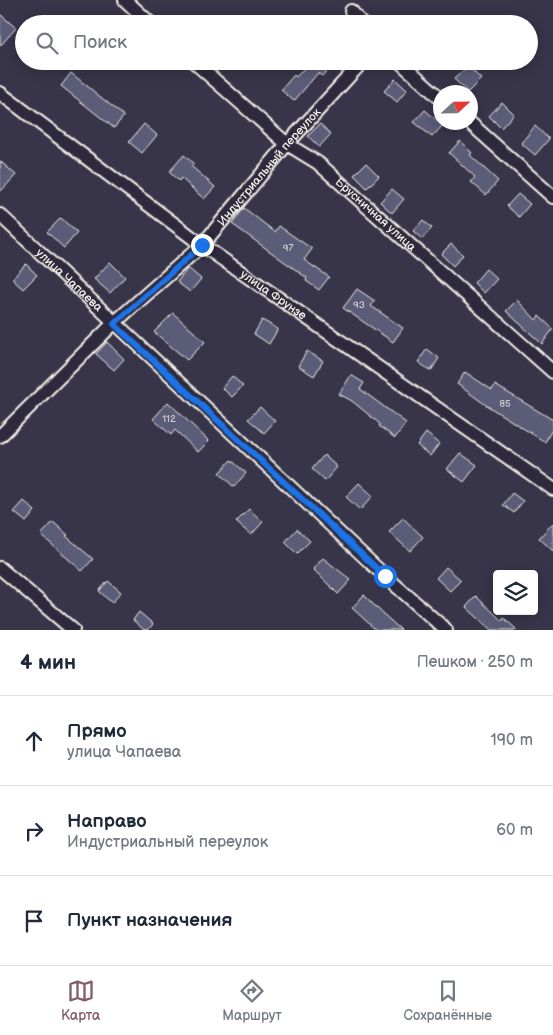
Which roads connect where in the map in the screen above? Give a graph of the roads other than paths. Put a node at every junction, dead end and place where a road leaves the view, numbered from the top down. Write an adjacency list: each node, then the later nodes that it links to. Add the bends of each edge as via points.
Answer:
1 (125, 0): 3 (street)
2 (351, 11): 4 (street)
3 (141, 15)
4 (354, 15)
5 (203, 70): 11 (street, Брусничная улица)
6 (355, 70): 11 (street, Индустриальный переулок)
7 (408, 70): 8 (street)
8 (433, 92)
9 (0, 93): 14 (street, улица Фрунзе)
10 (478, 130): 12 (street)
11 (287, 144): 14 (street, Индустриальный переулок); 16 (street, Брусничная улица, via 318,163)
12 (553, 197)
13 (0, 216): 15 (street, улица Чапаева)
14 (202, 245): 15 (street, Индустриальный переулок); 18 (street, улица Фрунзе)
15 (114, 324): 17 (street, Индустриальный переулок); 21 (street, улица Чапаева)
16 (553, 372)
17 (0, 436)
18 (553, 489)
19 (0, 568): 20 (street)
20 (72, 630)
21 (446, 630)

